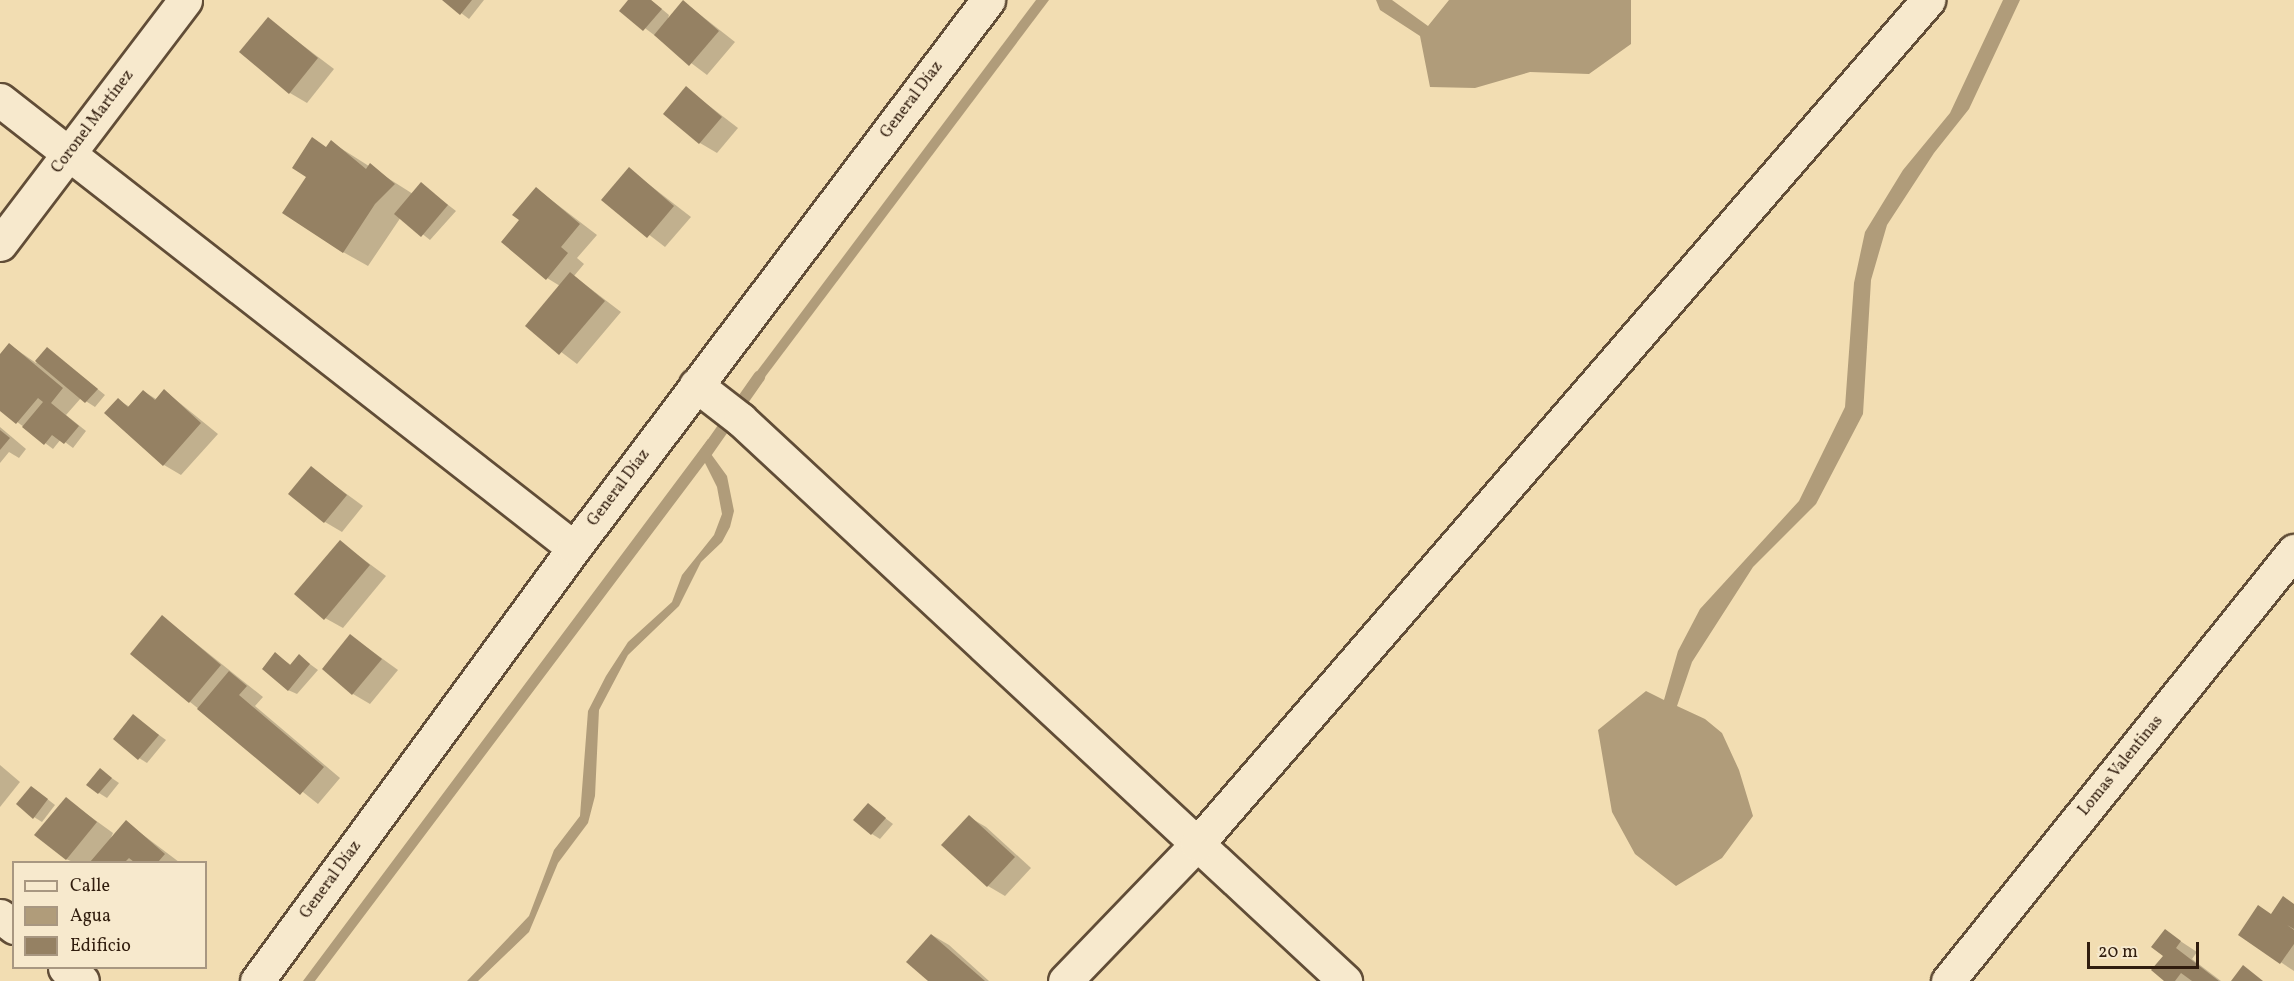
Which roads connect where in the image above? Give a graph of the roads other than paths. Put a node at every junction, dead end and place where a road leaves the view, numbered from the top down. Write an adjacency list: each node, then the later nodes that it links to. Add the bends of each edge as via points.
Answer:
1 (185, 0): 5 (street, Coronel Martínez)
2 (988, 0): 7 (street, General Díaz)
3 (1928, 0): 10 (street)
4 (0, 100): 5 (street)
5 (68, 155): 6 (street, Coronel Martínez); 8 (street)
6 (0, 244)
7 (696, 385): 8 (street, General Díaz); 10 (street, via 733,413)
8 (574, 548): 15 (street, General Díaz)
9 (2294, 551): 18 (street, Lomas Valentinas)
10 (1197, 844): 16 (street); 17 (street)
11 (0, 916): 12 (street)
12 (12, 925)
13 (66, 969): 14 (street)
14 (82, 981)
15 (257, 981)
16 (1065, 981)
17 (1345, 981)
18 (1948, 981)

